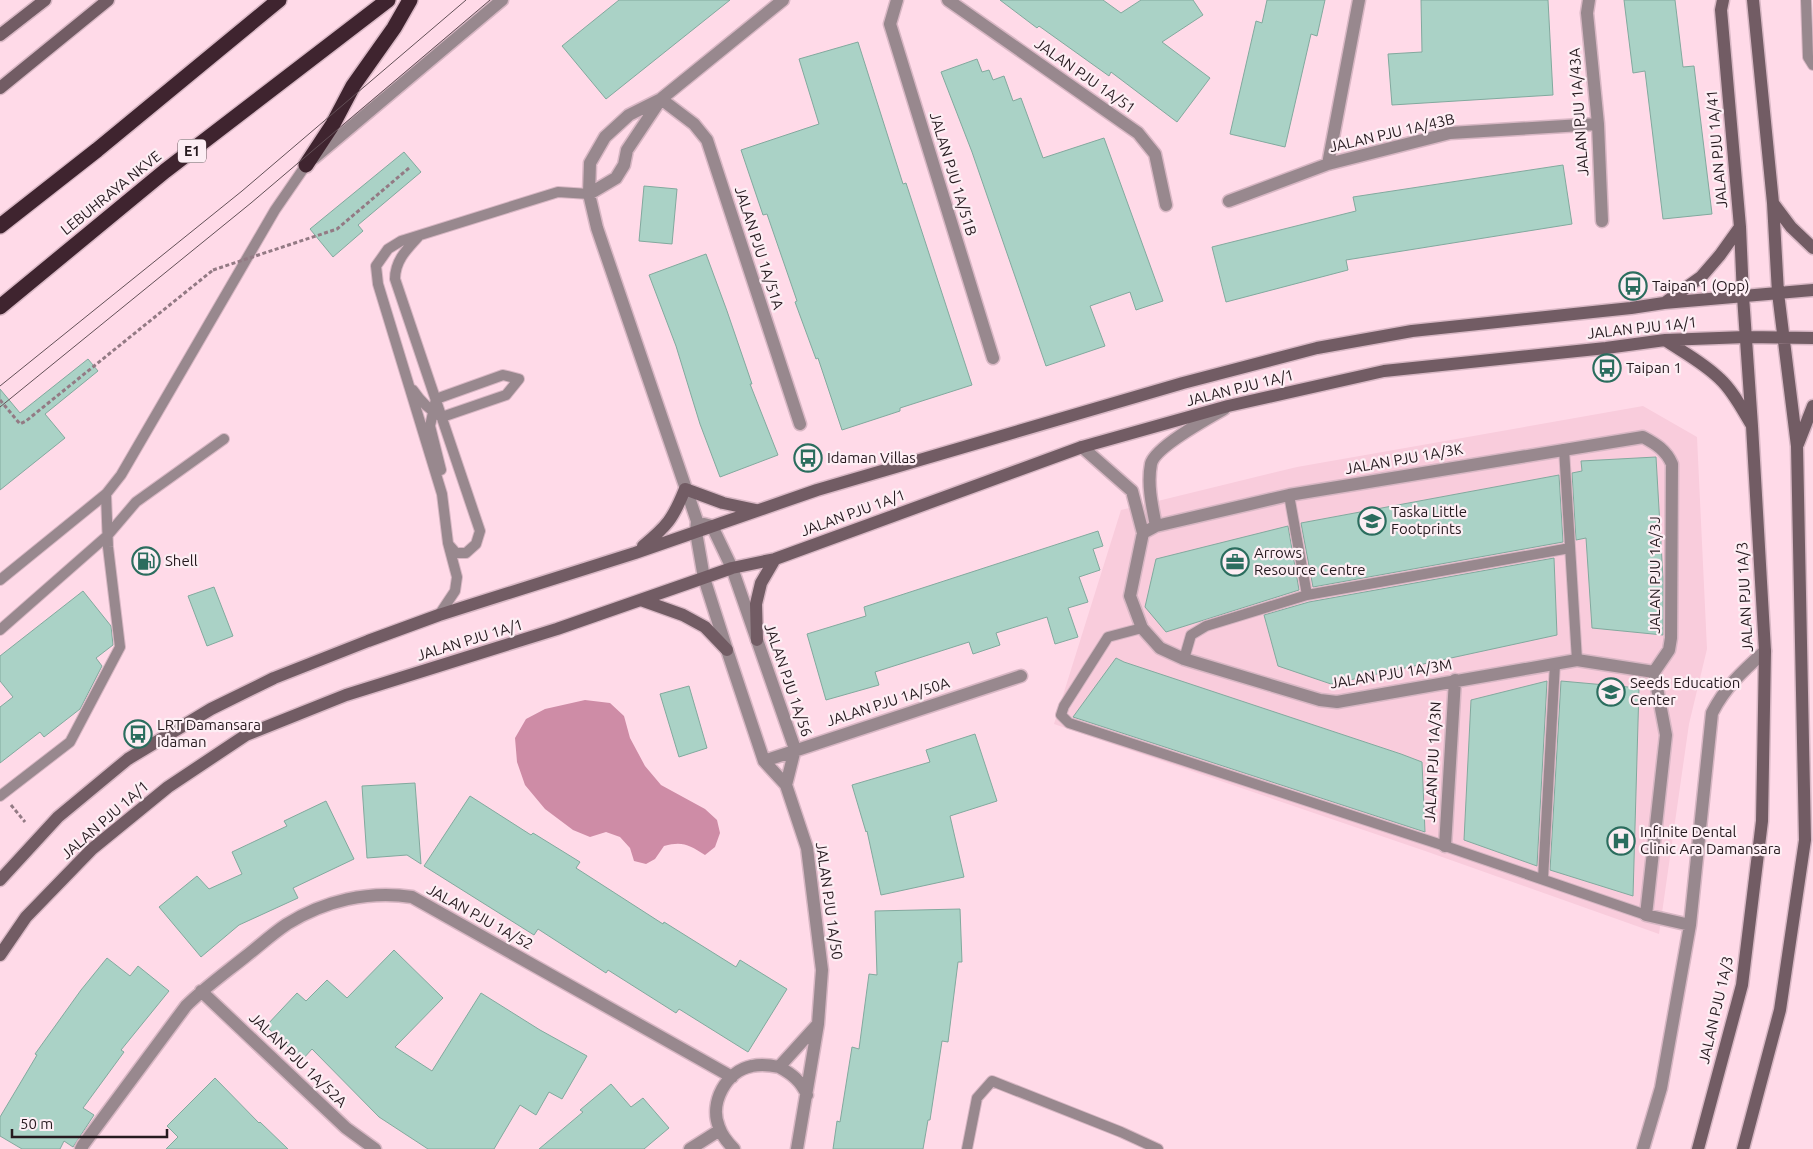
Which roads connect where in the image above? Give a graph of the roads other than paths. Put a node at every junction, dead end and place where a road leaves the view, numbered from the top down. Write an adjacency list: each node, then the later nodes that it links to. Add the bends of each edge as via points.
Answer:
1 (45, 0): 15 (main road)
2 (108, 0): 17 (main road)
3 (279, 0): 27 (highway)
4 (388, 0): 35 (highway, LEBUHRAYA NKVE / E1, via 165,171)
5 (410, 0): 21 (highway)
6 (502, 0): 21 (street)
7 (783, 0): 18 (street)
8 (897, 0): 40 (street, JALAN PJU 1A/51B, via 890,24)
9 (948, 0): 25 (street, JALAN PJU 1A/51, via 1138,133 1155,154)
10 (1359, 0): 20 (street)
11 (1589, 0): 19 (street, JALAN PJU 1A/43A, via 1587,13)
12 (1723, 0): 28 (main road, JALAN PJU 1A/41)
13 (1754, 0): 24 (main road)
14 (1806, 0): 16 (lane, via 1808,57)
15 (0, 35)
16 (1813, 65)
17 (0, 88)
18 (662, 99): 22 (street, via 628,150 616,178); 22 (street, via 629,115 605,137 590,163); 47 (street, JALAN PJU 1A/51A, via 694,124 706,140)
19 (1598, 124): 20 (street, JALAN PJU 1A/43B, via 1450,133); 26 (street, JALAN PJU 1A/43A)
20 (1328, 164): 23 (street, JALAN PJU 1A/43B)
21 (306, 165): 55 (lane, via 275,210 122,475)
22 (589, 194): 29 (lane, via 558,192); 54 (street, via 597,228)
23 (1229, 201)
24 (1773, 203): 30 (main road); 32 (main road)
25 (1166, 205)
26 (1602, 221)
27 (0, 226)
28 (1740, 226): 33 (main road, JALAN PJU 1A/41); 34 (main road, via 1701,277)
29 (418, 237): 41 (lane, via 401,241 388,249 376,266 378,284); 42 (lane, via 402,254 395,269 395,279)
30 (1813, 248)
31 (1813, 290): 32 (main road, JALAN PJU 1A/1)
32 (1778, 293): 33 (main road, JALAN PJU 1A/1); 37 (main road)
33 (1743, 296): 34 (main road, JALAN PJU 1A/1); 36 (main road, JALAN PJU 1A/41)
34 (1664, 303): 58 (main road, JALAN PJU 1A/1, via 1412,331 1317,348 1183,383)
35 (0, 306)
36 (1746, 337): 37 (main road, JALAN PJU 1A/1); 39 (main road, JALAN PJU 1A/1); 48 (main road, JALAN PJU 1A/3)
37 (1783, 338): 38 (main road, JALAN PJU 1A/1); 52 (main road)
38 (1813, 338)
39 (1665, 340): 43 (main road, JALAN PJU 1A/1, via 1384,371); 48 (main road, via 1721,380)
40 (993, 358)
41 (407, 382): 45 (lane); 56 (lane)
42 (436, 399): 45 (lane); 46 (lane); 46 (lane, via 503,375 520,379 506,395)
43 (1228, 406): 51 (main road, JALAN PJU 1A/1); 61 (street, via 1168,443 1151,462 1149,487)
44 (1813, 406): 52 (main road)
45 (432, 412): 46 (lane); 56 (lane, via 430,426 442,472)
46 (442, 417): 64 (lane, via 480,531 476,544 466,553 456,553)
47 (800, 424)
48 (1752, 426): 78 (main road, JALAN PJU 1A/3)
49 (224, 439): 63 (lane, via 136,502)
50 (1658, 444): 53 (street, JALAN PJU 1A/3K, via 1644,437); 82 (street, JALAN PJU 1A/3J, via 1672,464 1672,638 1669,650)
51 (1082, 446): 62 (street, via 1132,490); 67 (main road, JALAN PJU 1A/1)
52 (1797, 446): 89 (main road)
53 (1564, 449): 57 (street, JALAN PJU 1A/3K); 65 (lane)
54 (685, 489): 58 (main road, via 723,503); 59 (street); 66 (main road, via 676,512 664,529)
55 (106, 494): 63 (lane); 70 (lane)
56 (442, 494): 64 (lane)
57 (1290, 495): 61 (street, JALAN PJU 1A/3K); 71 (lane)
58 (756, 510): 60 (main road, JALAN PJU 1A/1)
59 (696, 526): 60 (main road, JALAN PJU 1A/1); 66 (main road, JALAN PJU 1A/1); 69 (street)
60 (712, 526): 68 (street, JALAN PJU 1A/56)
61 (1156, 526): 62 (street)
62 (1143, 532): 74 (street, JALAN PJU 1A/3M, via 1130,596)
63 (107, 536): 75 (lane); 88 (lane, via 120,647 70,742)
64 (448, 543): 73 (lane, via 457,577 455,591)
65 (1570, 548): 71 (lane); 80 (lane)
66 (635, 553): 73 (main road, JALAN PJU 1A/1)
67 (775, 558): 68 (main road, JALAN PJU 1A/1); 76 (main road, via 761,583 756,604)
68 (732, 568): 69 (main road, JALAN PJU 1A/1); 76 (street, JALAN PJU 1A/56)
69 (704, 578): 72 (main road, JALAN PJU 1A/1); 77 (street)
70 (0, 580)
71 (1307, 595): 79 (lane, via 1206,626 1191,635)
72 (641, 600): 77 (main road, via 683,615 705,627); 95 (main road, JALAN PJU 1A/1, via 346,695 246,736 168,787 92,849 26,917)
73 (438, 615): 91 (main road, JALAN PJU 1A/1, via 274,678 211,708 128,759 58,817)
74 (1142, 628): 79 (street, JALAN PJU 1A/3M, via 1160,648); 90 (lane, via 1108,637 1064,706 1061,715 1069,723)
75 (0, 630)
76 (757, 640): 85 (street, JALAN PJU 1A/56)
77 (727, 650): 86 (street)
78 (1765, 651): 94 (street, via 1733,681 1712,713); 110 (main road, JALAN PJU 1A/3, via 1762,821 1742,984)
79 (1184, 659): 84 (street, JALAN PJU 1A/3M, via 1320,700 1337,702)
80 (1577, 660): 81 (street, JALAN PJU 1A/3M); 82 (street, JALAN PJU 1A/3M)
81 (1555, 664): 84 (street, JALAN PJU 1A/3M); 92 (lane)
82 (1654, 672): 93 (street, via 1666,734)
83 (1021, 676): 85 (street, JALAN PJU 1A/50A)
84 (1455, 680): 90 (street, JALAN PJU 1A/3N)
85 (795, 749): 86 (street, JALAN PJU 1A/50A); 87 (street, JALAN PJU 1A/56)
86 (764, 761): 87 (street)
87 (786, 785): 97 (street, JALAN PJU 1A/50, via 807,848 822,970)
88 (1, 796)
89 (1809, 840): 111 (main road, via 1780,1010)
90 (1445, 846): 92 (lane)
91 (0, 880)
92 (1543, 880): 93 (lane)
93 (1646, 915): 94 (street)
94 (1690, 925): 109 (street, via 1661,1088)
95 (0, 955)
96 (201, 991): 99 (street, JALAN PJU 1A/52, via 286,925 304,915 361,896 396,894 412,897); 103 (street, JALAN PJU 1A/52, via 186,1006); 104 (street, JALAN PJU 1A/52A, via 346,1128)
97 (818, 1024): 98 (street); 100 (street, JALAN PJU 1A/50)
98 (779, 1067): 99 (street, via 765,1064 750,1066); 100 (street, via 792,1074)
99 (732, 1077): 101 (street, via 719,1095 716,1110)
100 (808, 1095): 102 (street, JALAN PJU 1A/50)
101 (720, 1130): 105 (street); 106 (street)
102 (796, 1148)
103 (81, 1149)
104 (375, 1149)
105 (690, 1149)
106 (734, 1149)
107 (967, 1149): 108 (lane, via 977,1098 992,1081)
108 (1158, 1149)
109 (1643, 1149)
110 (1698, 1149)
111 (1743, 1149)

